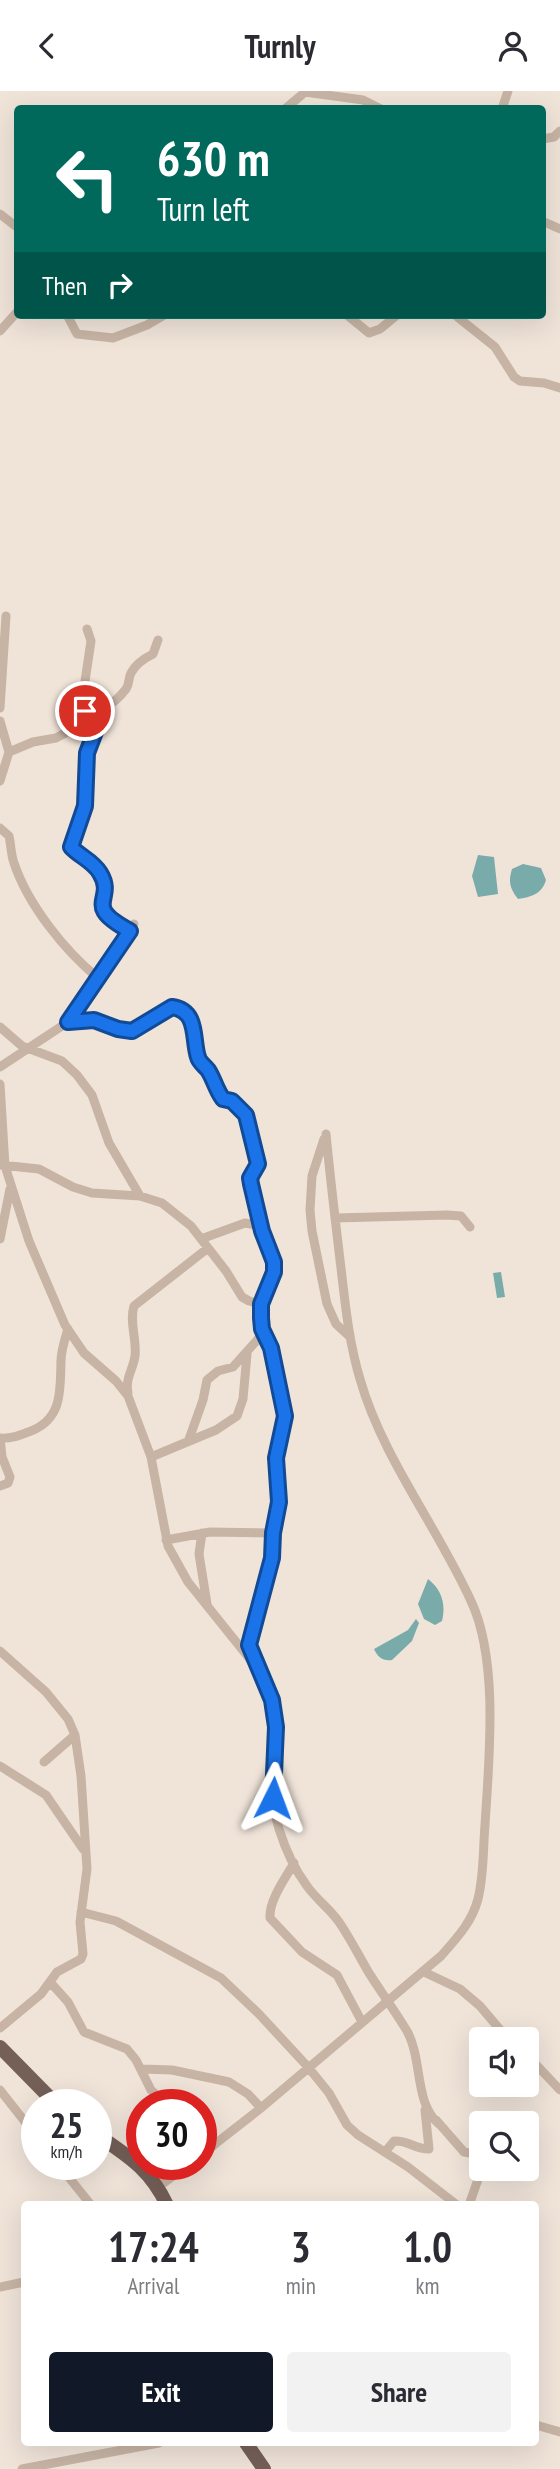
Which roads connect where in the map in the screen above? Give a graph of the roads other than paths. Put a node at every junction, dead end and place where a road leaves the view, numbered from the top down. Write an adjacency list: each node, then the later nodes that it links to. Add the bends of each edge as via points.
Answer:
1 (304, 92): 2 (street); 3 (street)
2 (289, 105)
3 (373, 105)
4 (14, 315): 10 (street)
5 (69, 319): 6 (street, via 77,334 107,338)
6 (157, 319)
7 (352, 319): 8 (street, via 369,333)
8 (392, 319)
9 (460, 319): 11 (street, via 495,347 514,377)
10 (0, 331)
11 (560, 388)
12 (6, 616): 15 (street)
13 (87, 629): 17 (street, via 91,641 85,711)
14 (158, 640): 16 (street, via 153,654 130,674 129,685)
15 (0, 708)
16 (104, 708): 17 (street, via 87,718); 22 (street, via 87,753 85,806 71,847 101,874 101,901 108,919 132,928)
17 (78, 716): 19 (street, via 69,731 56,738)
18 (0, 720): 19 (street)
19 (9, 752): 20 (street)
20 (0, 781)
21 (0, 828): 22 (street, via 9,836 13,863 41,914 72,956)
22 (98, 978): 23 (street)
23 (68, 1022): 25 (street); 34 (street, via 94,1020 126,1031 138,1029 172,1007 190,1018 198,1058 218,1093 246,1115 258,1164 250,1178)
24 (0, 1027): 25 (street)
25 (29, 1048): 26 (street); 30 (street, via 67,1065 88,1088 111,1148)
26 (0, 1067)
27 (0, 1084): 28 (street)
28 (2, 1165): 29 (street); 30 (street, via 39,1169 92,1193)
29 (11, 1186): 31 (street); 39 (street, via 29,1241)
30 (140, 1196): 36 (street, via 176,1212)
31 (3, 1214): 35 (street)
32 (335, 1217): 33 (street, via 461,1216); 41 (street); 41 (street, via 326,1134 312,1176 312,1231 327,1304)
33 (470, 1227)
34 (262, 1231): 36 (street, via 245,1223); 38 (street, via 274,1267)
35 (0, 1239)
36 (201, 1239): 37 (street)
37 (208, 1248): 38 (street, via 242,1297); 43 (street, via 134,1305 135,1350 126,1383)
38 (261, 1304): 40 (street)
39 (68, 1329): 43 (street, via 84,1353); 44 (street, via 60,1360 60,1396 51,1419 16,1437)
40 (262, 1329): 42 (street); 49 (street, via 271,1348 285,1416 276,1453 279,1506)
41 (349, 1336): 60 (street, via 374,1417 472,1601 488,1659 486,1805 478,1897 467,1926)
42 (247, 1354): 45 (street, via 207,1380); 45 (street, via 237,1416)
43 (128, 1396): 46 (street)
44 (0, 1438): 47 (street, via 10,1477)
45 (188, 1442): 46 (street)
46 (151, 1457): 50 (street)
47 (0, 1486)
48 (202, 1533): 49 (street); 50 (street); 51 (street, via 200,1566)
49 (273, 1533): 53 (street, via 270,1569 249,1645)
50 (166, 1540): 51 (street)
51 (207, 1607): 53 (street)
52 (0, 1651): 54 (street, via 46,1692)
53 (257, 1668): 58 (street, via 272,1700 275,1814)
54 (75, 1735): 55 (street); 57 (street)
55 (44, 1762)
56 (0, 1766): 57 (street, via 46,1795)
57 (85, 1852): 59 (street, via 87,1882)
58 (293, 1863): 62 (street, via 341,1924); 63 (street, via 271,1902 270,1917 302,1952 337,1975)
59 (81, 1912): 61 (street, via 83,1954); 67 (street, via 116,1920 221,1978)
60 (424, 1972): 62 (street); 64 (street, via 460,1989)
61 (50, 1982): 65 (street); 69 (street, via 68,2002 84,2032 127,2049)
62 (388, 2001): 63 (street); 74 (street, via 414,2046)
63 (362, 2022): 67 (street)
64 (498, 2027)
65 (0, 2028)
66 (0, 2047): 70 (main road)
67 (308, 2067): 75 (street); 80 (street, via 347,2125)
68 (539, 2067): 73 (street)
69 (142, 2069): 71 (street); 75 (street, via 172,2070 229,2083)
70 (41, 2089)
71 (151, 2089)
72 (0, 2090): 76 (street)
73 (560, 2090)
74 (424, 2105): 77 (street); 80 (street, via 429,2149 416,2149 403,2140 394,2141); 81 (street)
75 (261, 2108): 78 (street)
76 (21, 2117)
77 (439, 2124)
78 (217, 2143)
79 (112, 2145): 85 (main road, via 141,2166)
80 (384, 2153): 88 (street)
81 (469, 2153)
82 (71, 2180): 86 (street)
83 (168, 2180): 85 (street)
84 (477, 2181): 89 (street)
85 (158, 2187): 87 (main road)
86 (88, 2201)
87 (165, 2201)
88 (452, 2201)
89 (470, 2201)
90 (21, 2283): 91 (street)
91 (0, 2287)
92 (539, 2426): 93 (street)
93 (560, 2433)
94 (143, 2446): 96 (street)
95 (249, 2446): 97 (main road)
96 (22, 2469)
97 (264, 2469)

